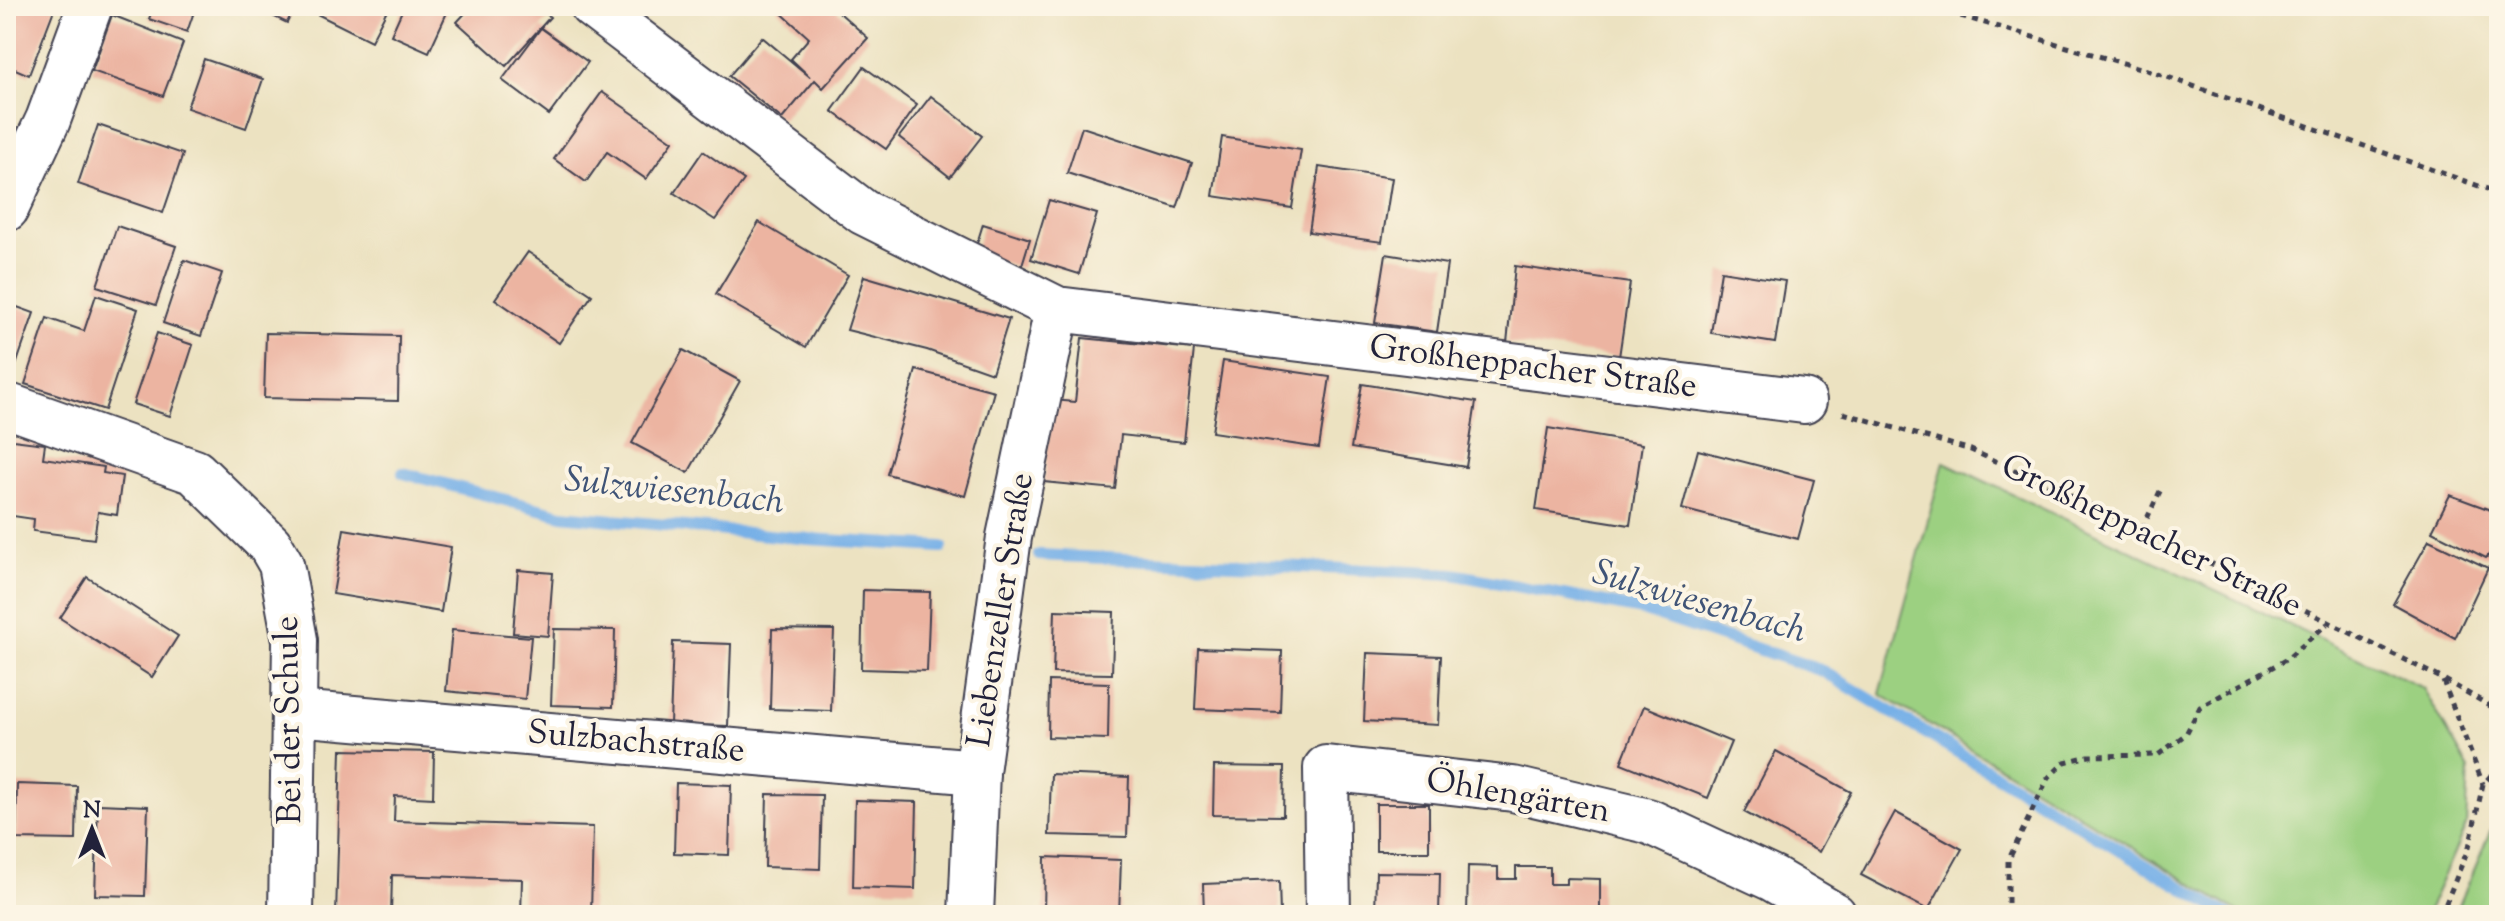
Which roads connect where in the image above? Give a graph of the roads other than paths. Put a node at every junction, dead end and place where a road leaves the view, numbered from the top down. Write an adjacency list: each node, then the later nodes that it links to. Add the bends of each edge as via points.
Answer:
1 (90, 6): 3 (street, via 48,120)
2 (592, 6): 4 (street, Großheppacher Straße, via 863,212)
3 (6, 209)
4 (1057, 309): 5 (street, Großheppacher Straße); 8 (street, Liebenzeller Straße, via 1009,537)
5 (1804, 401)
6 (6, 405): 7 (street, Bei der Schule, via 195,472 270,545 281,564 295,640)
7 (296, 713): 8 (street, Sulzbachstraße); 9 (street, Bei der Schule)
8 (977, 772): 10 (street, Liebenzeller Straße)
9 (291, 915)
10 (971, 915)
11 (1328, 915): 12 (street, Öhlengärten, via 1326,768 1513,789 1648,821 1773,879)
12 (1834, 915)

